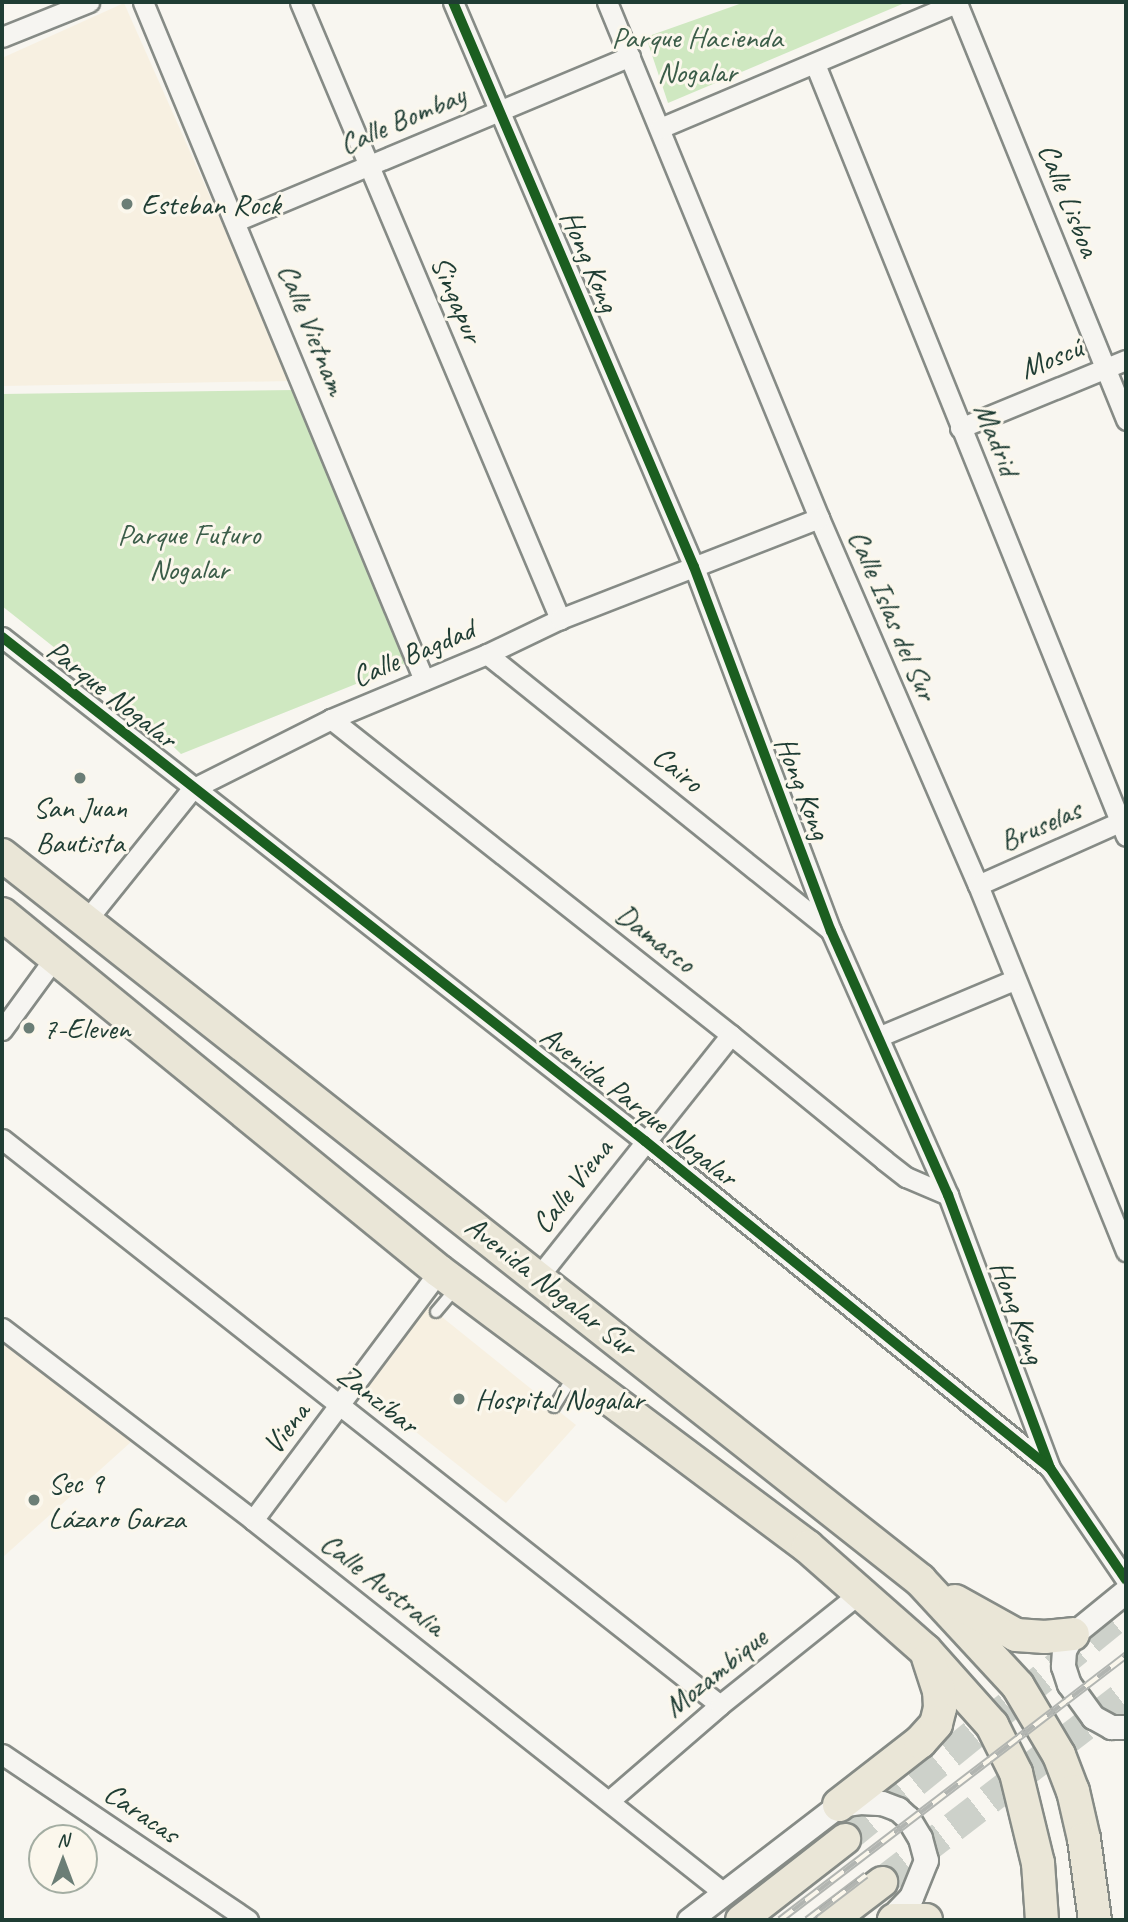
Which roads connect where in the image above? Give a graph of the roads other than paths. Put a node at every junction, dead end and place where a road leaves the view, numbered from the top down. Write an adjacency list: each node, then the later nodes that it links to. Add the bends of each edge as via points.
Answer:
1 (89, 2): 7 (street)
2 (143, 2): 13 (street, Calle Vietnam)
3 (300, 2): 12 (street, Singapur)
4 (453, 2): 10 (street, Hong Kong)
5 (607, 2): 8 (street, Calle Islas del Sur)
6 (958, 2): 9 (street); 15 (street, Calle Lisboa)
7 (3, 34)
8 (630, 56): 10 (street, Calle Bombay); 11 (street, Calle Islas del Sur)
9 (815, 64): 11 (street); 17 (street, Madrid)
10 (499, 111): 12 (street, Calle Bombay); 19 (street, Hong Kong)
11 (660, 128): 18 (street, Calle Islas del Sur)
12 (369, 165): 13 (street, Calle Bombay); 20 (street, Singapur)
13 (236, 221): 23 (street, Calle Vietnam)
14 (1126, 360): 15 (street, Moscú)
15 (1105, 368): 16 (street, Calle Lisboa); 17 (street, Moscú)
16 (1126, 420)
17 (960, 428): 26 (street, Madrid)
18 (819, 518): 19 (street, Calle Bagdad); 28 (street, Calle Islas del Sur)
19 (694, 567): 20 (street, Calle Bagdad); 31 (street, Hong Kong)
20 (560, 619): 22 (street, Calle Bagdad)
21 (2, 637): 25 (street, Parque Nogalar)
22 (487, 654): 23 (street, Calle Bagdad); 31 (street, Cairo)
23 (424, 680): 24 (street, Calle Bagdad)
24 (331, 719): 25 (street, Calle Bagdad); 35 (street, Damasco)
25 (192, 789): 30 (street, Calle Bagdad); 38 (street, Avenida Parque Nogalar)
26 (1124, 826): 28 (street, Bruselas)
27 (2, 855): 30 (highway, Avenida Nogalar Sur)
28 (978, 885): 33 (street, Calle Islas del Sur)
29 (2, 914): 32 (highway, Avenida Nogalar Sur)
30 (85, 922): 41 (highway, Avenida Nogalar Sur)
31 (831, 931): 36 (street, Hong Kong)
32 (56, 956): 34 (street); 42 (highway, Avenida Nogalar Sur)
33 (1014, 980): 36 (street); 40 (street, Calle Islas del Sur)
34 (2, 1030)
35 (731, 1035): 38 (street, Calle Viena); 39 (street, Damasco, via 906,1177)
36 (880, 1036): 39 (street, Hong Kong)
37 (2, 1139): 46 (street, Zanzíbar)
38 (645, 1141): 41 (street, Calle Viena); 48 (street, Avenida Parque Nogalar)
39 (948, 1195): 48 (street, Hong Kong)
40 (1126, 1251)
41 (539, 1276): 50 (highway, Avenida Nogalar Sur)
42 (449, 1277): 43 (lane); 45 (highway, Avenida Nogalar Sur); 46 (street, Viena)
43 (436, 1312)
44 (2, 1328): 49 (street, Calle Australia)
45 (576, 1372): 47 (lane); 53 (highway, Avenida Nogalar Sur, via 808,1547)
46 (340, 1406): 49 (street, Viena); 56 (street, Zanzíbar)
47 (554, 1407)
48 (1050, 1468): 51 (street, Hong Kong)
49 (253, 1520): 59 (street, Calle Australia)
50 (920, 1580): 54 (highway, via 1016,1635); 72 (highway, Avenida Nogalar Sur, via 1018,1686 1059,1755 1084,1839)
51 (1126, 1580)
52 (1126, 1591): 54 (street)
53 (860, 1593): 55 (highway, Avenida Nogalar Sur); 56 (street, Mozambique)
54 (1073, 1634): 57 (street, via 1064,1650 1069,1684 1100,1723)
55 (925, 1650): 60 (highway, via 939,1691 936,1724 920,1742); 71 (highway, Avenida Nogalar Sur, via 992,1725 1016,1773 1038,1863)
56 (720, 1705): 59 (street, Mozambique)
57 (1126, 1727)
58 (2, 1755): 64 (street, Caracas)
59 (610, 1800): 63 (street, Calle Australia)
60 (839, 1805): 63 (street); 68 (street, via 882,1803 898,1809 920,1838 926,1860 921,1880)
61 (845, 1839): 66 (main road)
62 (882, 1882): 67 (main road)
63 (724, 1893): 65 (street)
64 (248, 1920)
65 (689, 1920)
66 (741, 1920)
67 (832, 1920)
68 (889, 1920)
69 (894, 1920): 70 (highway)
70 (926, 1920)
71 (1042, 1920)
72 (1095, 1920)

